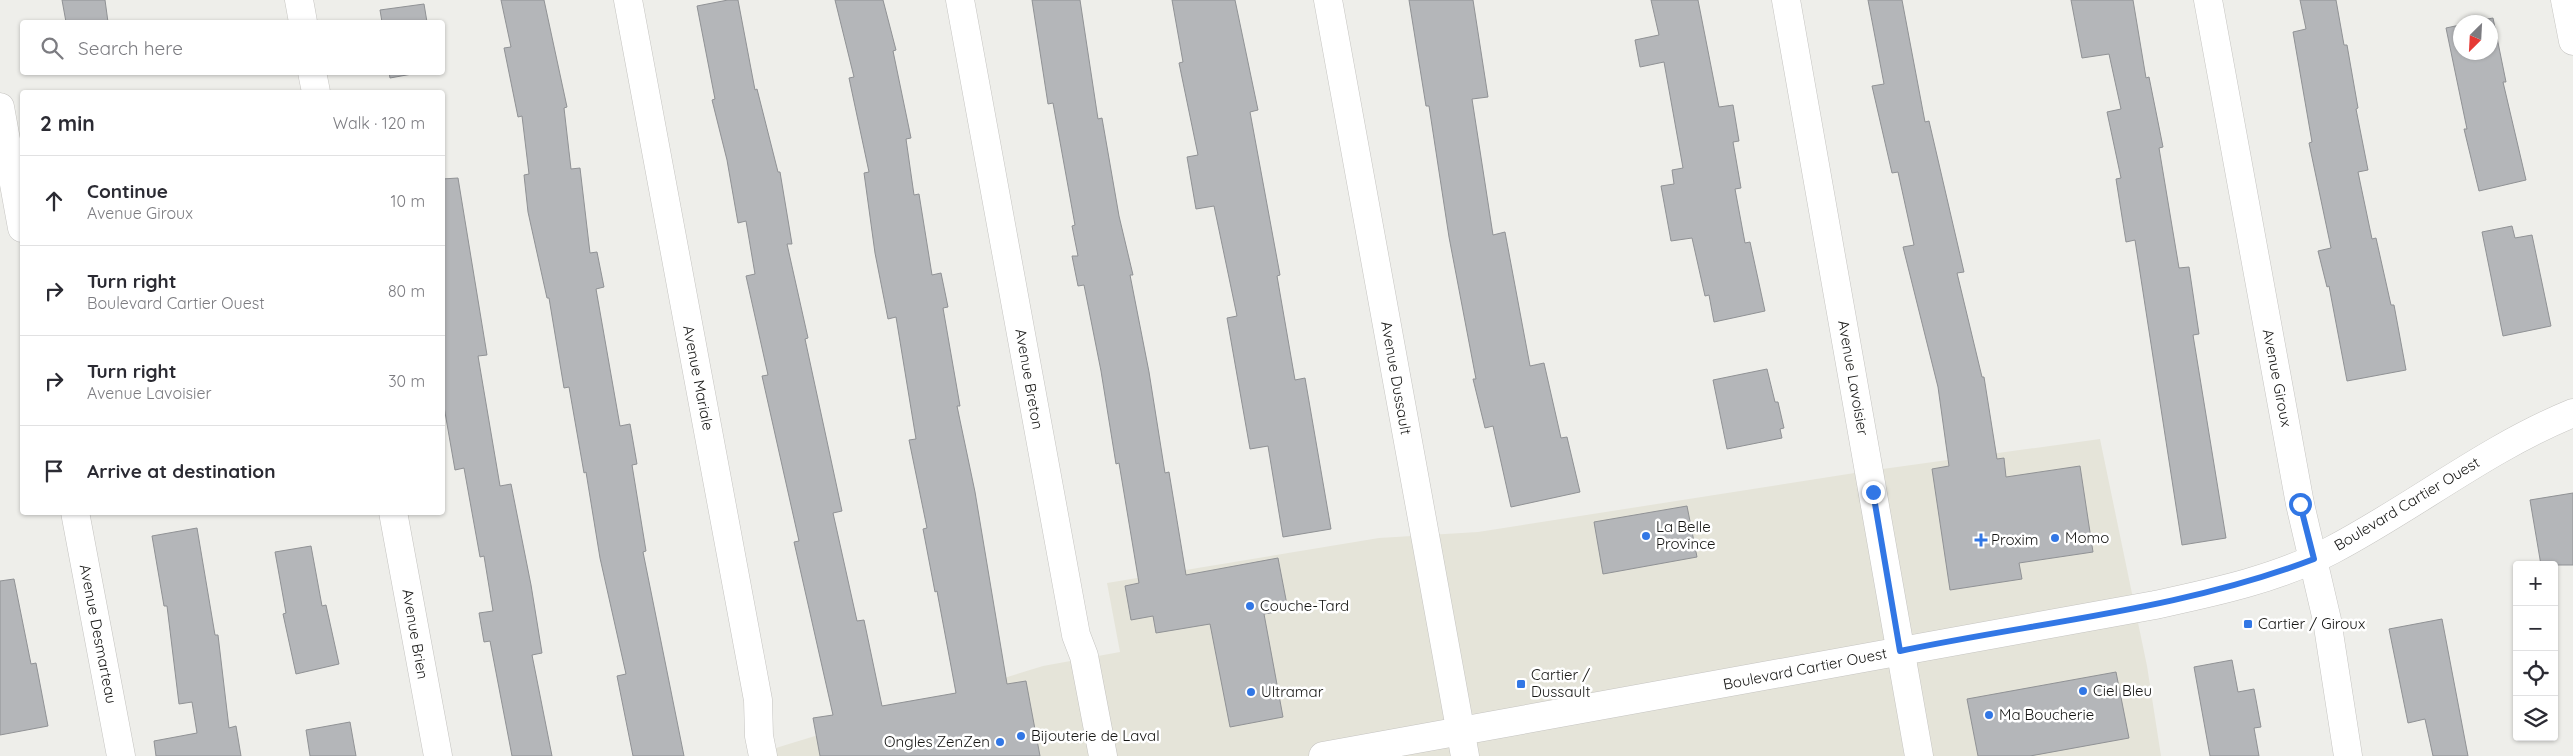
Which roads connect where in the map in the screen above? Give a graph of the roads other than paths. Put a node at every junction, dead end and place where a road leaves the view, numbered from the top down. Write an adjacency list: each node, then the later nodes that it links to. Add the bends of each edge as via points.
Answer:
1 (299, 0): 8 (street)
2 (628, 0): 22 (street, Avenue Mariale, via 758,700 758,736)
3 (960, 0): 23 (street, Avenue Breton, via 1076,635 1084,656)
4 (1328, 0): 19 (street, Avenue Dussault)
5 (1786, 0): 18 (street, Avenue Lavoisier)
6 (2208, 0): 17 (street, Avenue Giroux, via 2298,494)
7 (2566, 0): 9 (street)
8 (303, 20)
9 (2573, 41)
10 (313, 75): 11 (street)
11 (316, 90)
12 (0, 107): 13 (street)
13 (20, 217)
14 (2573, 412): 17 (street, Boulevard Cartier Ouest, via 2517,439 2368,530)
15 (76, 515): 20 (street, Avenue Desmarteau)
16 (394, 515): 21 (street, Avenue Brien)
17 (2314, 559): 18 (street, Boulevard Cartier Ouest, via 2262,579 2186,598); 26 (street, Avenue Giroux)
18 (1900, 651): 19 (street, Boulevard Cartier Ouest); 25 (street, Avenue Lavoisier)
19 (1462, 744): 24 (street, Boulevard Cartier Ouest)
20 (121, 756)
21 (438, 756)
22 (763, 756)
23 (1103, 756)
24 (1323, 756)
25 (1918, 756)
26 (2348, 756)

